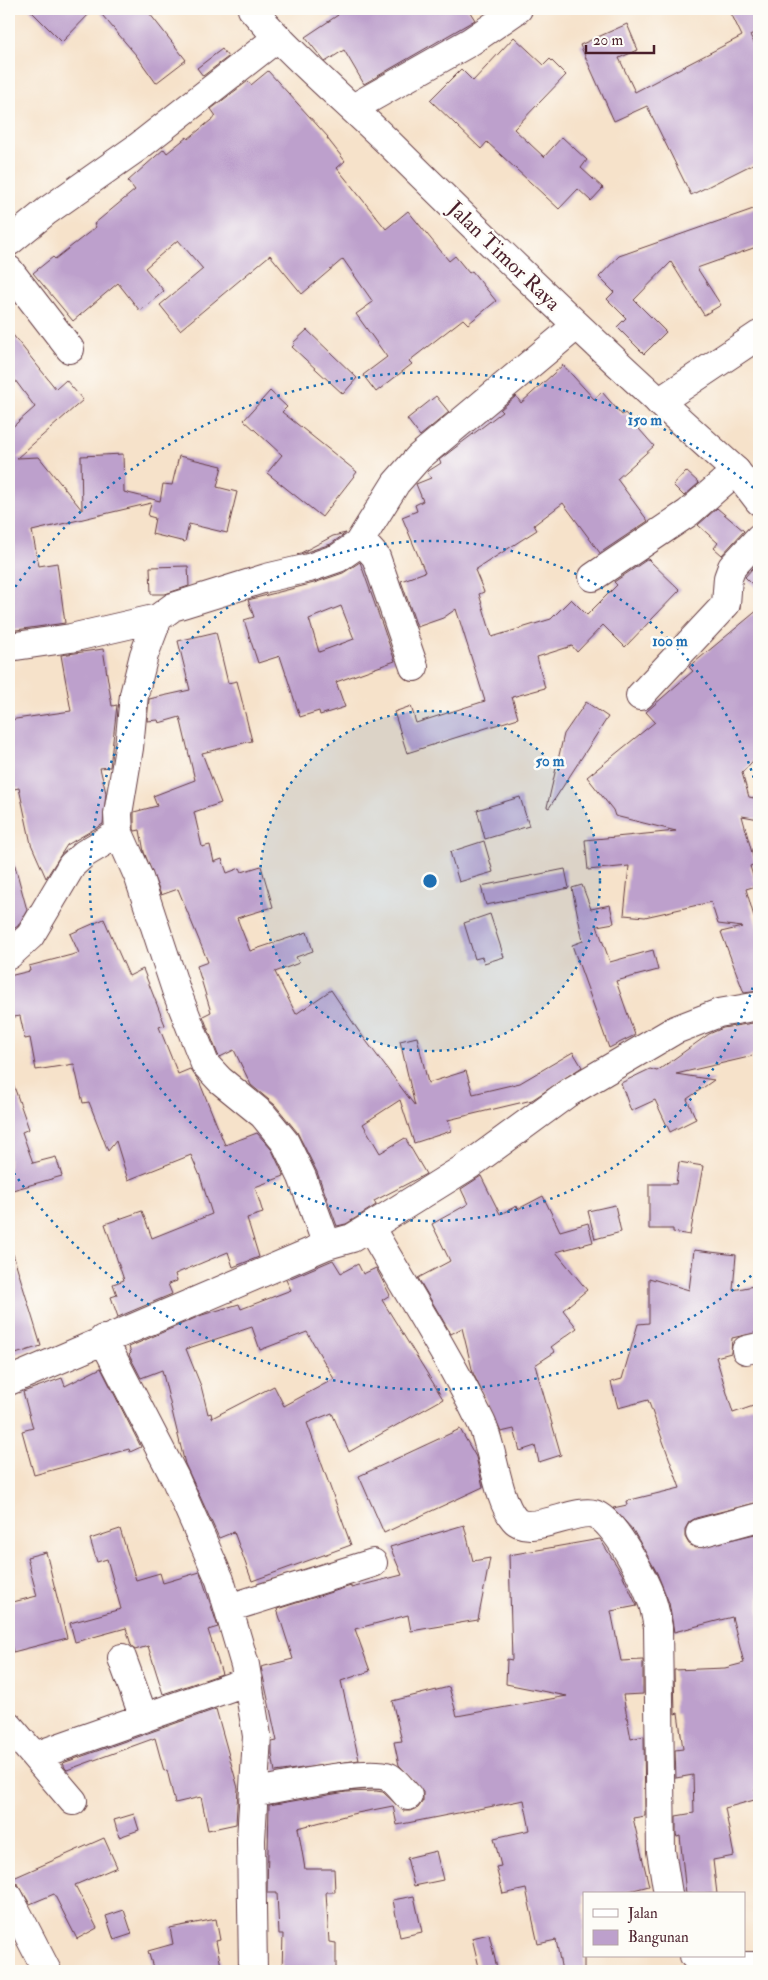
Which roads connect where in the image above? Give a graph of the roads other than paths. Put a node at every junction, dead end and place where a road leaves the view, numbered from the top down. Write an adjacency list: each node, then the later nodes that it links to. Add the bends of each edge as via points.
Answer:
1 (252, 9): 3 (main road, Jalan Timor Raya)
2 (518, 9): 4 (main road, via 470,42)
3 (277, 38): 4 (main road, Jalan Timor Raya); 5 (main road, via 138,147)
4 (353, 108): 7 (main road, Jalan Timor Raya)
5 (9, 242)
6 (9, 270): 9 (main road)
7 (576, 326): 10 (main road, Jalan Timor Raya); 14 (main road, via 418,457 396,483)
8 (759, 336): 10 (main road)
9 (70, 349)
10 (659, 402): 11 (main road, Jalan Timor Raya)
11 (736, 471): 12 (main road, Jalan Timor Raya); 15 (main road, via 688,513)
12 (759, 501)
13 (759, 538): 19 (main road, via 732,567 726,604)
14 (358, 544): 16 (main road, via 338,558 173,607); 18 (main road, via 367,547 376,557)
15 (593, 577)
16 (158, 618): 17 (main road, via 71,638); 20 (main road, via 134,695)
17 (9, 646)
18 (414, 667)
19 (640, 696)
20 (118, 833): 21 (main road, via 72,865 30,936); 24 (main road, via 139,878 176,993 206,1064 220,1080 263,1115 285,1142 302,1177)
21 (9, 955)
22 (759, 1006): 23 (main road, via 719,1013 675,1030 568,1093 471,1164)
23 (370, 1227): 24 (main road, via 352,1238); 39 (main road, via 482,1424 498,1479 515,1520 546,1524 572,1516 594,1514 609,1524 643,1578 658,1627 661,1851)
24 (327, 1245): 25 (main road)
25 (103, 1339): 26 (main road); 30 (main road, via 175,1478)
26 (9, 1381)
27 (759, 1517): 28 (main road)
28 (700, 1533)
29 (373, 1563): 30 (main road)
30 (229, 1608): 32 (main road)
31 (122, 1658): 33 (main road)
32 (248, 1681): 33 (main road); 36 (main road, via 257,1736)
33 (144, 1718): 35 (main road)
34 (9, 1726): 35 (main road)
35 (35, 1756): 38 (main road)
36 (254, 1792): 37 (main road, via 375,1773 391,1778); 45 (main road, via 251,1840)
37 (408, 1796)
38 (73, 1801)
39 (668, 1892)
40 (9, 1897): 44 (main road)
41 (687, 1958): 46 (main road)
42 (703, 1958): 43 (main road, via 741,1966)
43 (759, 1966)
44 (47, 1971)
45 (253, 1971)
46 (684, 1971)

